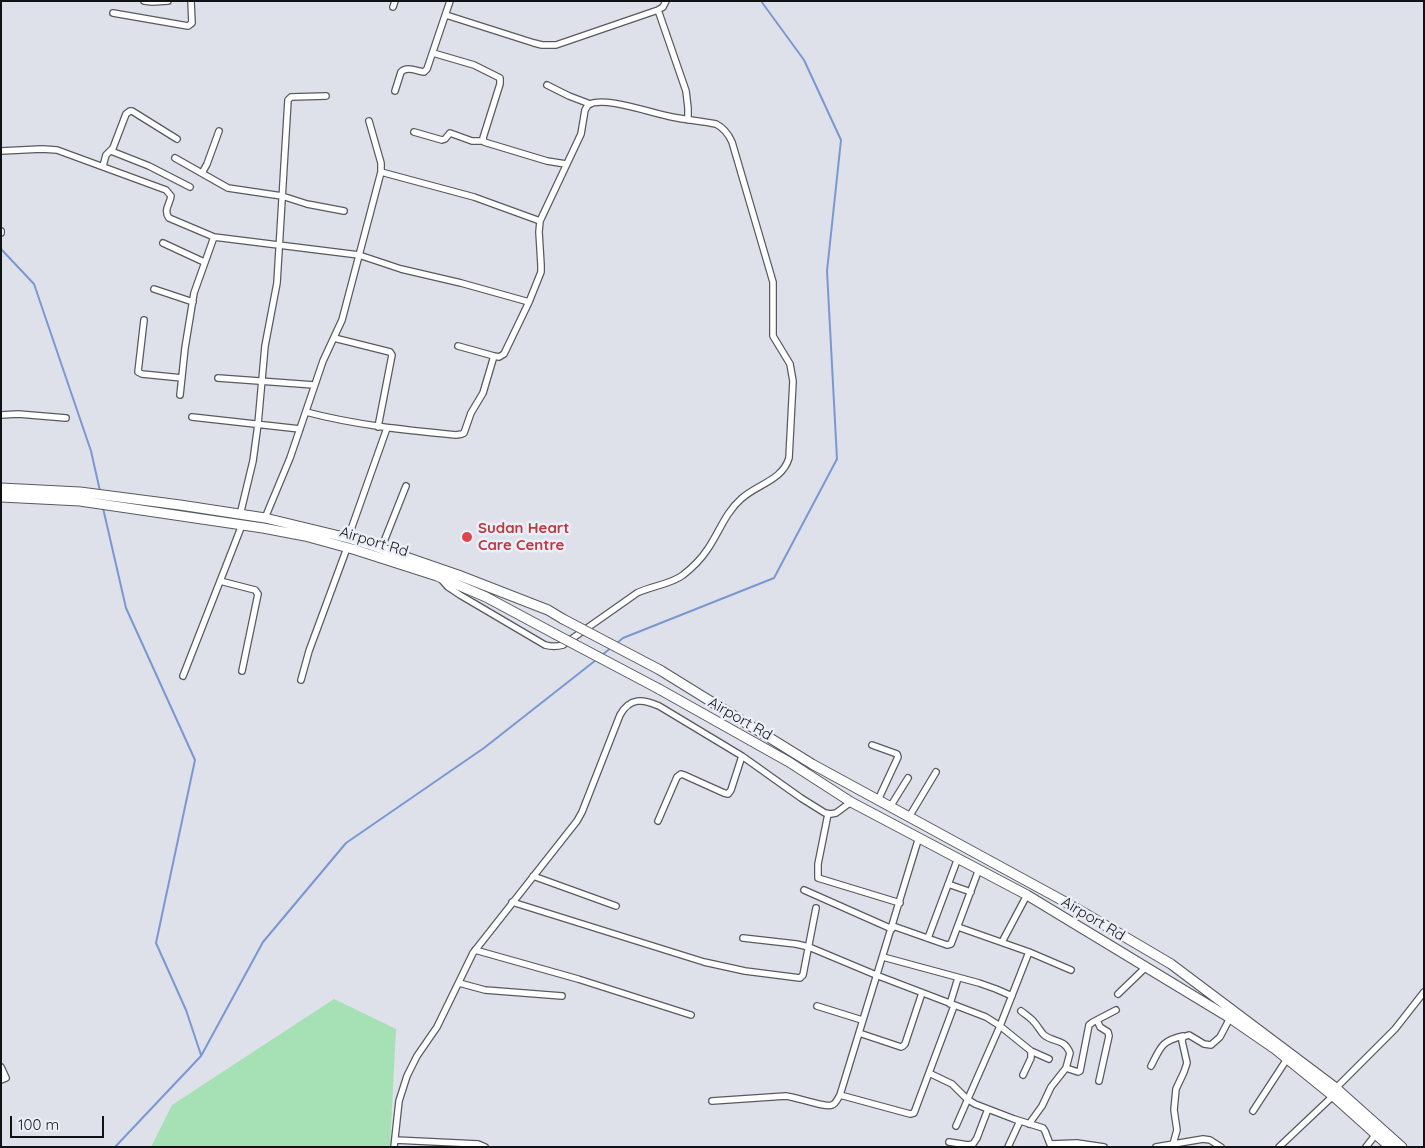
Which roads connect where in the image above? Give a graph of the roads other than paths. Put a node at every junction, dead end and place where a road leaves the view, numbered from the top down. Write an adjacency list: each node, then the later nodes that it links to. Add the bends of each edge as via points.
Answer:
1 (144, 1): 2 (street)
2 (168, 1)
3 (192, 1): 7 (street, via 192,23 188,26)
4 (450, 1): 8 (street)
5 (666, 1): 6 (street)
6 (658, 10): 8 (street, via 550,46); 14 (street, via 686,92)
7 (113, 13)
8 (446, 15): 9 (street)
9 (433, 53): 11 (street, via 426,71 403,70); 19 (street, via 474,65 500,78)
10 (547, 85): 13 (street)
11 (395, 91)
12 (326, 96): 28 (street, via 291,97 288,100)
13 (590, 104): 14 (street, via 632,106); 23 (street, via 586,107 582,130)
14 (688, 120): 66 (street, via 716,124 728,134 771,274 774,292 772,336 790,364 794,381 787,465 778,476 741,499 727,515 708,550 683,575 637,593 557,647 545,645 469,600 448,587)
15 (369, 121): 25 (street)
16 (219, 132): 26 (street)
17 (414, 132): 19 (street, via 442,140 450,133 472,141)
18 (177, 140): 21 (street, via 130,111)
19 (483, 141): 23 (street)
20 (1, 151): 24 (street, via 49,149)
21 (111, 151): 24 (street, via 106,155); 27 (street)
22 (175, 158): 26 (street)
23 (566, 164): 30 (street)
24 (103, 166): 31 (street, via 166,190 171,196 166,210 169,218)
25 (382, 172): 30 (street, via 474,197); 34 (street)
26 (202, 173): 28 (street, via 228,188)
27 (190, 187)
28 (282, 196): 29 (street); 33 (street)
29 (344, 211)
30 (540, 221): 38 (street, via 542,265)
31 (214, 237): 33 (street); 35 (street)
32 (163, 243): 35 (street)
33 (279, 245): 34 (street); 45 (street)
34 (359, 255): 38 (street); 40 (street)
35 (204, 262): 37 (street)
36 (154, 289): 37 (street)
37 (193, 302): 43 (street)
38 (529, 302): 42 (street, via 504,354)
39 (144, 320): 43 (street, via 138,372)
40 (334, 338): 46 (street); 53 (street, via 392,355)
41 (458, 346): 42 (street)
42 (494, 356): 54 (street, via 483,393 464,433 456,435)
43 (182, 378): 47 (street)
44 (218, 378): 45 (street)
45 (263, 381): 46 (street); 52 (street)
46 (314, 385): 48 (street)
47 (180, 395)
48 (306, 412): 53 (street); 55 (street)
49 (1, 415): 51 (street)
50 (192, 417): 52 (street)
51 (66, 418)
52 (258, 424): 55 (street); 61 (street)
53 (378, 427): 54 (street)
54 (387, 428): 64 (street)
55 (300, 429): 62 (street)
56 (406, 486): 65 (street)
57 (1, 488): 59 (main road)
58 (1, 497): 59 (main road, Airport Rd)
59 (80, 497): 60 (main road, Airport Rd)
60 (127, 503): 61 (main road, via 180,505); 63 (main road, Airport Rd)
61 (240, 515): 62 (main road)
62 (265, 518): 64 (main road)
63 (242, 525): 64 (main road, Airport Rd); 67 (street)
64 (348, 543): 65 (main road); 66 (main road, Airport Rd); 70 (street)
65 (381, 549): 75 (main road, bridge, via 539,606 660,670 812,764)
66 (438, 576): 76 (main road, Airport Rd, bridge, via 659,689 789,762)
67 (220, 581): 68 (street, via 255,590 258,594); 69 (street)
68 (242, 671)
69 (183, 676)
70 (301, 680)
71 (872, 745): 75 (street, via 898,756)
72 (742, 756): 78 (street); 80 (street, via 727,794 684,774 679,775); 84 (street, via 659,706 642,701 629,704 620,715 577,821)
73 (936, 772): 79 (street)
74 (908, 778): 77 (street)
75 (878, 800): 77 (main road)
76 (852, 802): 78 (street, via 838,812); 81 (main road, Airport Rd)
77 (890, 807): 79 (main road)
78 (828, 814): 90 (street, via 818,878)
79 (909, 817): 133 (main road, via 1172,964)
80 (658, 821)
81 (919, 837): 82 (main road, Airport Rd); 90 (street)
82 (958, 858): 83 (main road, Airport Rd); 85 (street)
83 (979, 869): 87 (street); 88 (main road, Airport Rd)
84 (533, 876): 89 (street); 91 (street)
85 (948, 884): 87 (street); 96 (street)
86 (804, 890): 93 (street)
87 (970, 892): 94 (street)
88 (1027, 895): 97 (street); 102 (main road, Airport Rd)
89 (512, 902): 98 (street, via 704,962 745,971 801,978); 99 (street)
90 (900, 903): 93 (street)
91 (616, 906)
92 (816, 908): 98 (street)
93 (892, 928): 96 (street); 101 (street)
94 (958, 928): 96 (street, via 950,945); 97 (street)
95 (743, 938): 98 (street)
96 (928, 938)
97 (1002, 942): 100 (street)
98 (809, 947): 104 (street)
99 (476, 950): 106 (street); 116 (street)
100 (1029, 952): 103 (street); 111 (street)
101 (883, 957): 104 (street); 105 (street)
102 (1146, 967): 109 (street); 117 (main road, Airport Rd)
103 (1071, 970)
104 (876, 975): 108 (street); 118 (street)
105 (958, 978): 111 (street); 112 (street)
106 (459, 984): 110 (street, via 485,990); 143 (street, via 407,1076 399,1101)
107 (1424, 992): 133 (street, via 1395,1029)
108 (922, 993): 112 (street); 121 (street, via 903,1046)
109 (1118, 994)
110 (562, 996)
111 (1012, 996): 120 (street)
112 (952, 1005): 120 (street, via 986,1017); 129 (street)
113 (816, 1006): 118 (street)
114 (1116, 1010): 119 (street)
115 (1021, 1011): 128 (street, via 1046,1036 1067,1047 1070,1053)
116 (691, 1015)
117 (1230, 1018): 122 (street, via 1217,1041 1211,1045 1189,1035); 125 (main road, Airport Rd)
118 (862, 1020): 121 (street)
119 (1097, 1020): 128 (street, via 1088,1027 1080,1071); 132 (street, via 1109,1036)
120 (1000, 1026): 123 (street); 135 (street)
121 (858, 1033): 134 (street)
122 (1183, 1036): 126 (street, via 1163,1044); 145 (street, via 1187,1063 1176,1089)
123 (1031, 1051): 124 (street); 130 (street)
124 (1049, 1059)
125 (1287, 1059): 133 (main road, Airport Rd); 138 (street)
126 (1151, 1066)
127 (1, 1067): 131 (street, via 6,1076)
128 (1066, 1068): 140 (street)
129 (929, 1073): 134 (street, via 912,1114); 135 (street, via 952,1084)
130 (1023, 1075)
131 (1, 1080)
132 (1099, 1081)
133 (1335, 1092): 142 (main road, Airport Rd); 153 (street); 156 (main road)
134 (840, 1095): 136 (street, via 829,1106 786,1096)
135 (966, 1100): 137 (street); 141 (street)
136 (712, 1101)
137 (988, 1109): 139 (street); 144 (street, via 973,1144)
138 (1253, 1111)
139 (1020, 1121): 140 (street); 149 (street)
140 (1029, 1124): 146 (street, via 1044,1129 1050,1144)
141 (956, 1126)
142 (1376, 1134): 154 (street); 155 (main road, Airport Rd)
143 (395, 1140): 147 (street); 148 (street)
144 (949, 1142)
145 (1174, 1144): 151 (street); 152 (street, via 1207,1140)
146 (1074, 1145): 150 (street)
147 (394, 1147)
148 (486, 1147)
149 (1008, 1147)
150 (1104, 1147)
151 (1156, 1147)
152 (1221, 1147)
153 (1279, 1147)
154 (1366, 1147)
155 (1390, 1147)
156 (1402, 1147)

